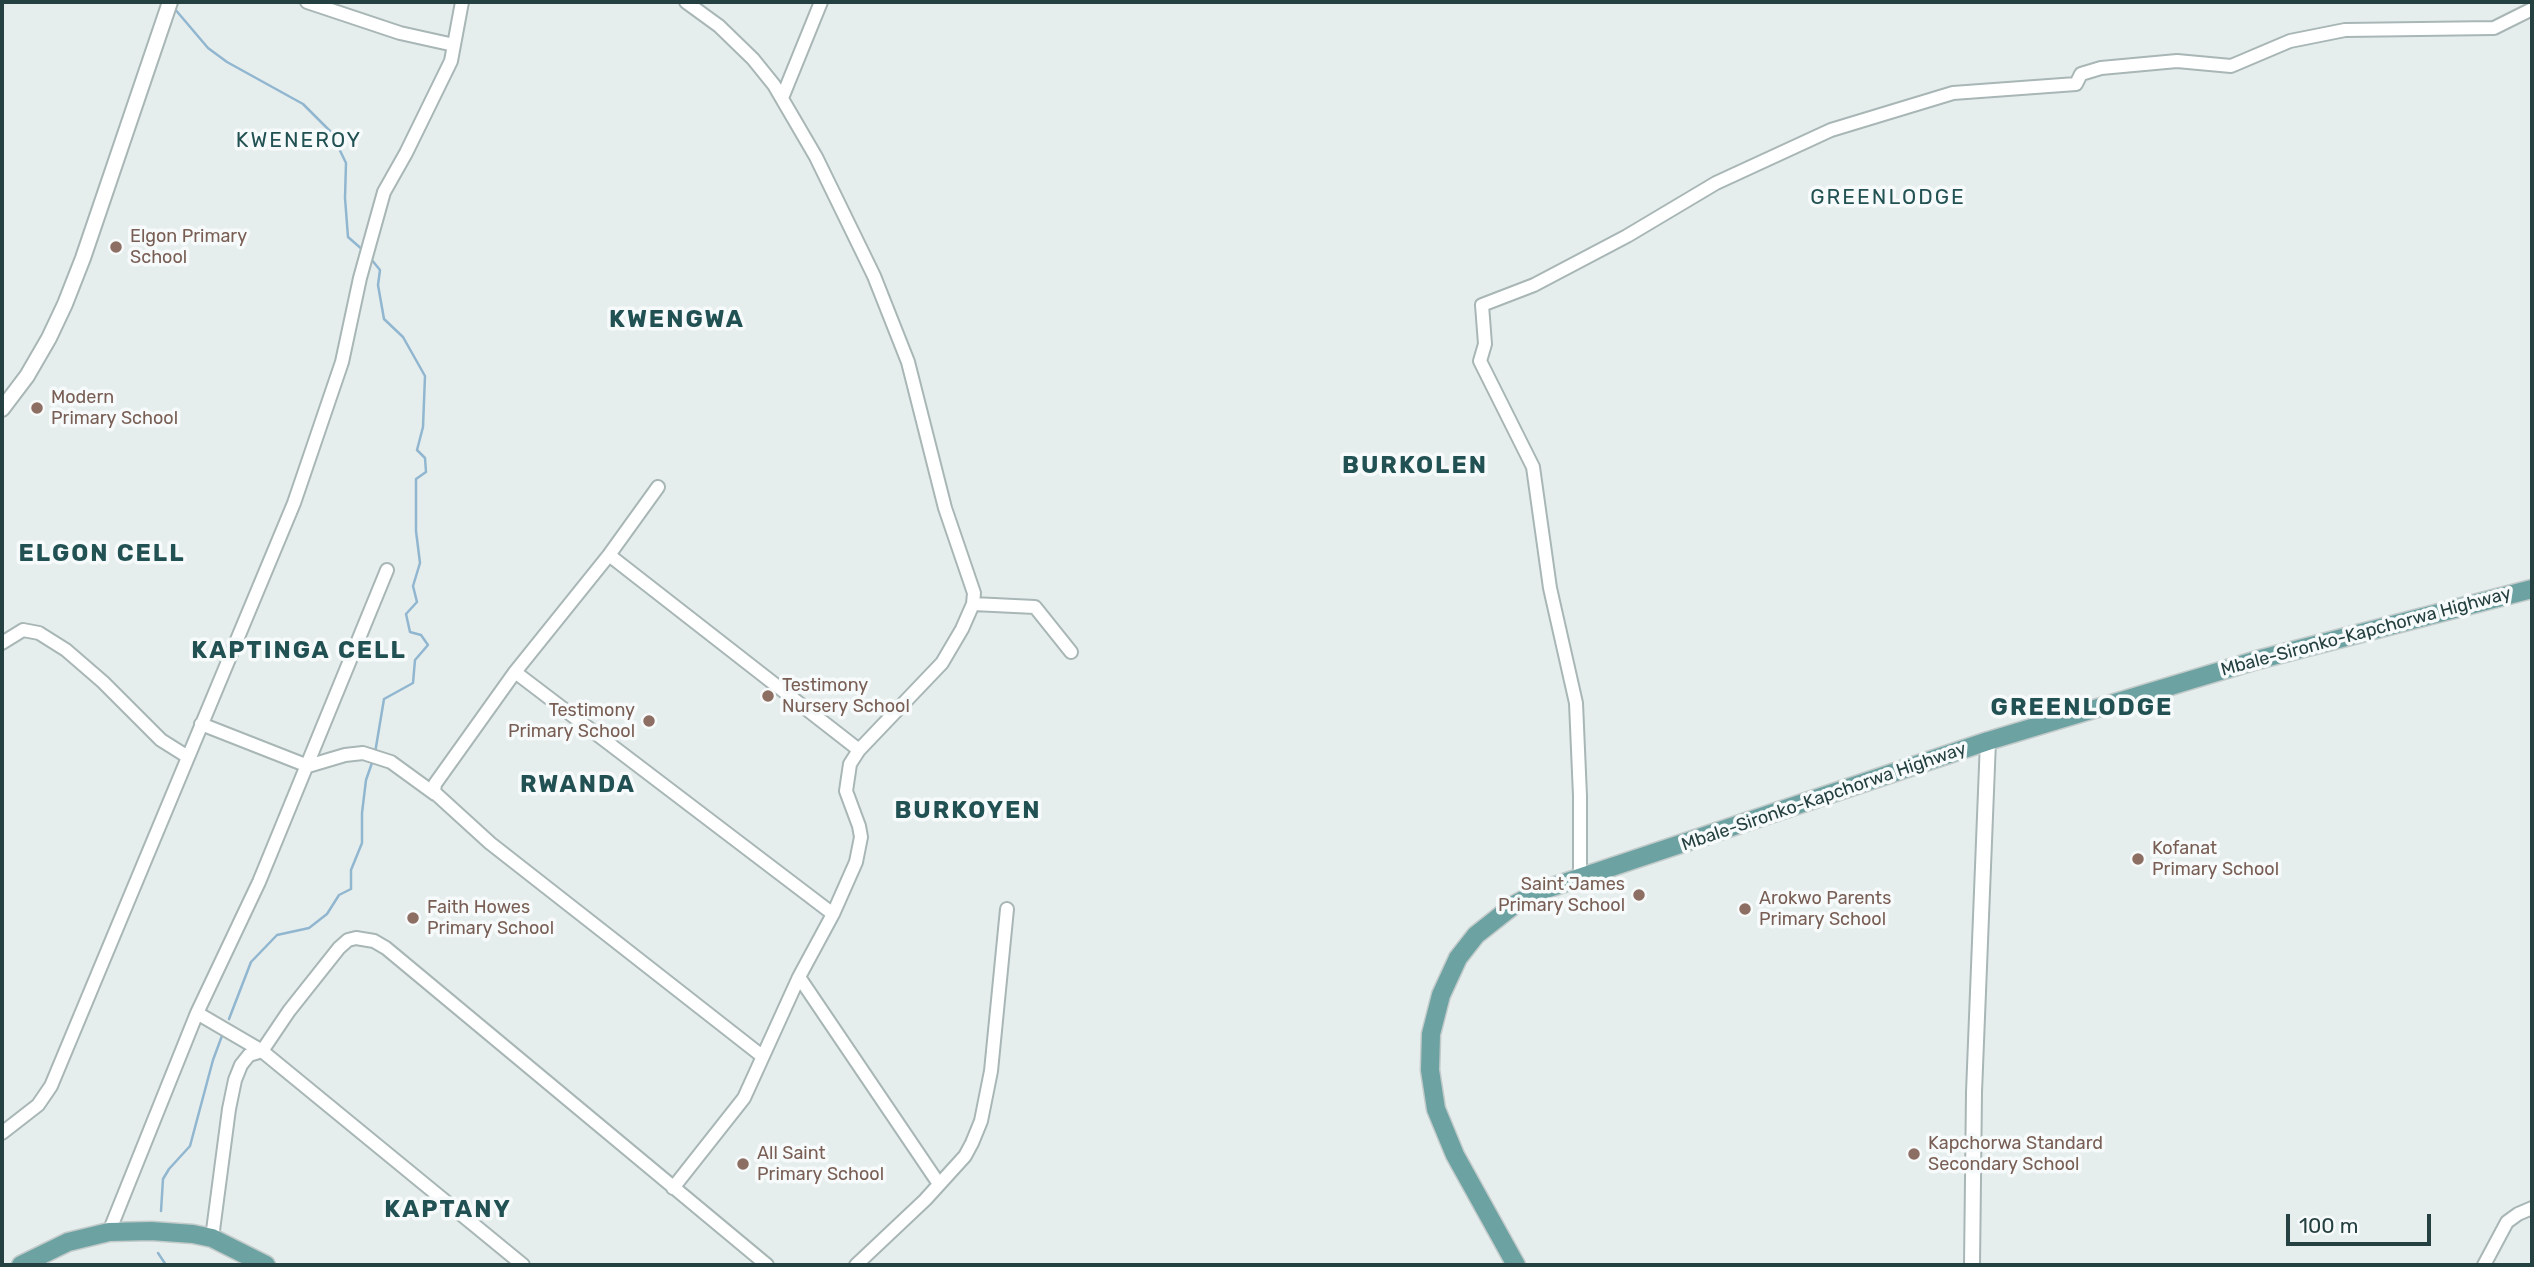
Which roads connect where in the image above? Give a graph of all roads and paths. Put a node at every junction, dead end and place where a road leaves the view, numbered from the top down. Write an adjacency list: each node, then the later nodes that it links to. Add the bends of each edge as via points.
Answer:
1 (170, 2): 9 (street, via 65,304 50,338)
2 (307, 2): 7 (street, via 400,33)
3 (459, 2): 7 (street)
4 (686, 2): 8 (street, via 753,59)
5 (821, 2): 8 (street)
6 (2532, 9): 24 (street, via 2494,28 2345,30 2290,41 2231,66 2177,61 2101,68 2081,74 2076,84 1952,93 1831,130 1716,183 1534,285 1482,305 1485,344 1480,361 1533,467 1550,589 1577,703)
7 (454, 44): 18 (street, via 451,61 384,192 327,409 294,503)
8 (782, 98): 14 (street, via 874,276 908,362 945,509 972,586)
9 (2, 409)
10 (658, 487): 11 (street)
11 (610, 555): 17 (street); 20 (street)
12 (387, 570): 22 (street)
13 (2532, 589): 19 (main road, Mbale-Sironko-Kapchorwa Highway, via 2257,660)
14 (973, 604): 16 (street, via 1035,607); 20 (street, via 942,663)
15 (2, 643): 21 (street, via 23,630 39,633 103,682 161,740)
16 (1071, 652)
17 (515, 672): 23 (street, via 435,783); 26 (street)
18 (201, 724): 21 (street); 22 (street)
19 (1988, 741): 24 (main road, Mbale-Sironko-Kapchorwa Highway); 43 (street)
20 (859, 750): 26 (street, via 845,785 859,825 860,851)
21 (188, 757): 31 (street, via 51,1086 23,1119)
22 (308, 766): 23 (street, via 345,755 374,757 391,762); 28 (street)
23 (435, 794): 30 (street, via 490,843)
24 (1580, 878): 42 (main road, Mbale-Sironko-Kapchorwa Highway, via 1520,901 1476,935 1458,958 1441,995 1431,1034 1436,1109 1455,1154)
25 (1007, 909): 32 (street, via 991,1071 981,1121 965,1156)
26 (833, 914): 27 (street)
27 (799, 977): 30 (street); 32 (street)
28 (197, 1013): 29 (street); 35 (street)
29 (262, 1051): 33 (street, via 339,948 353,938 374,941); 36 (street, via 245,1059 235,1080); 39 (street)
30 (762, 1056): 33 (street, via 738,1108)
31 (2, 1133)
32 (939, 1184): 41 (street)
33 (673, 1188): 40 (street)
34 (2532, 1208): 44 (street, via 2507,1222)
35 (109, 1232): 36 (main road); 37 (main road, via 68,1242)
36 (212, 1238): 38 (main road)
37 (21, 1265)
38 (266, 1265)
39 (523, 1265)
40 (766, 1265)
41 (856, 1265)
42 (1516, 1265)
43 (1972, 1265)
44 (2484, 1265)

